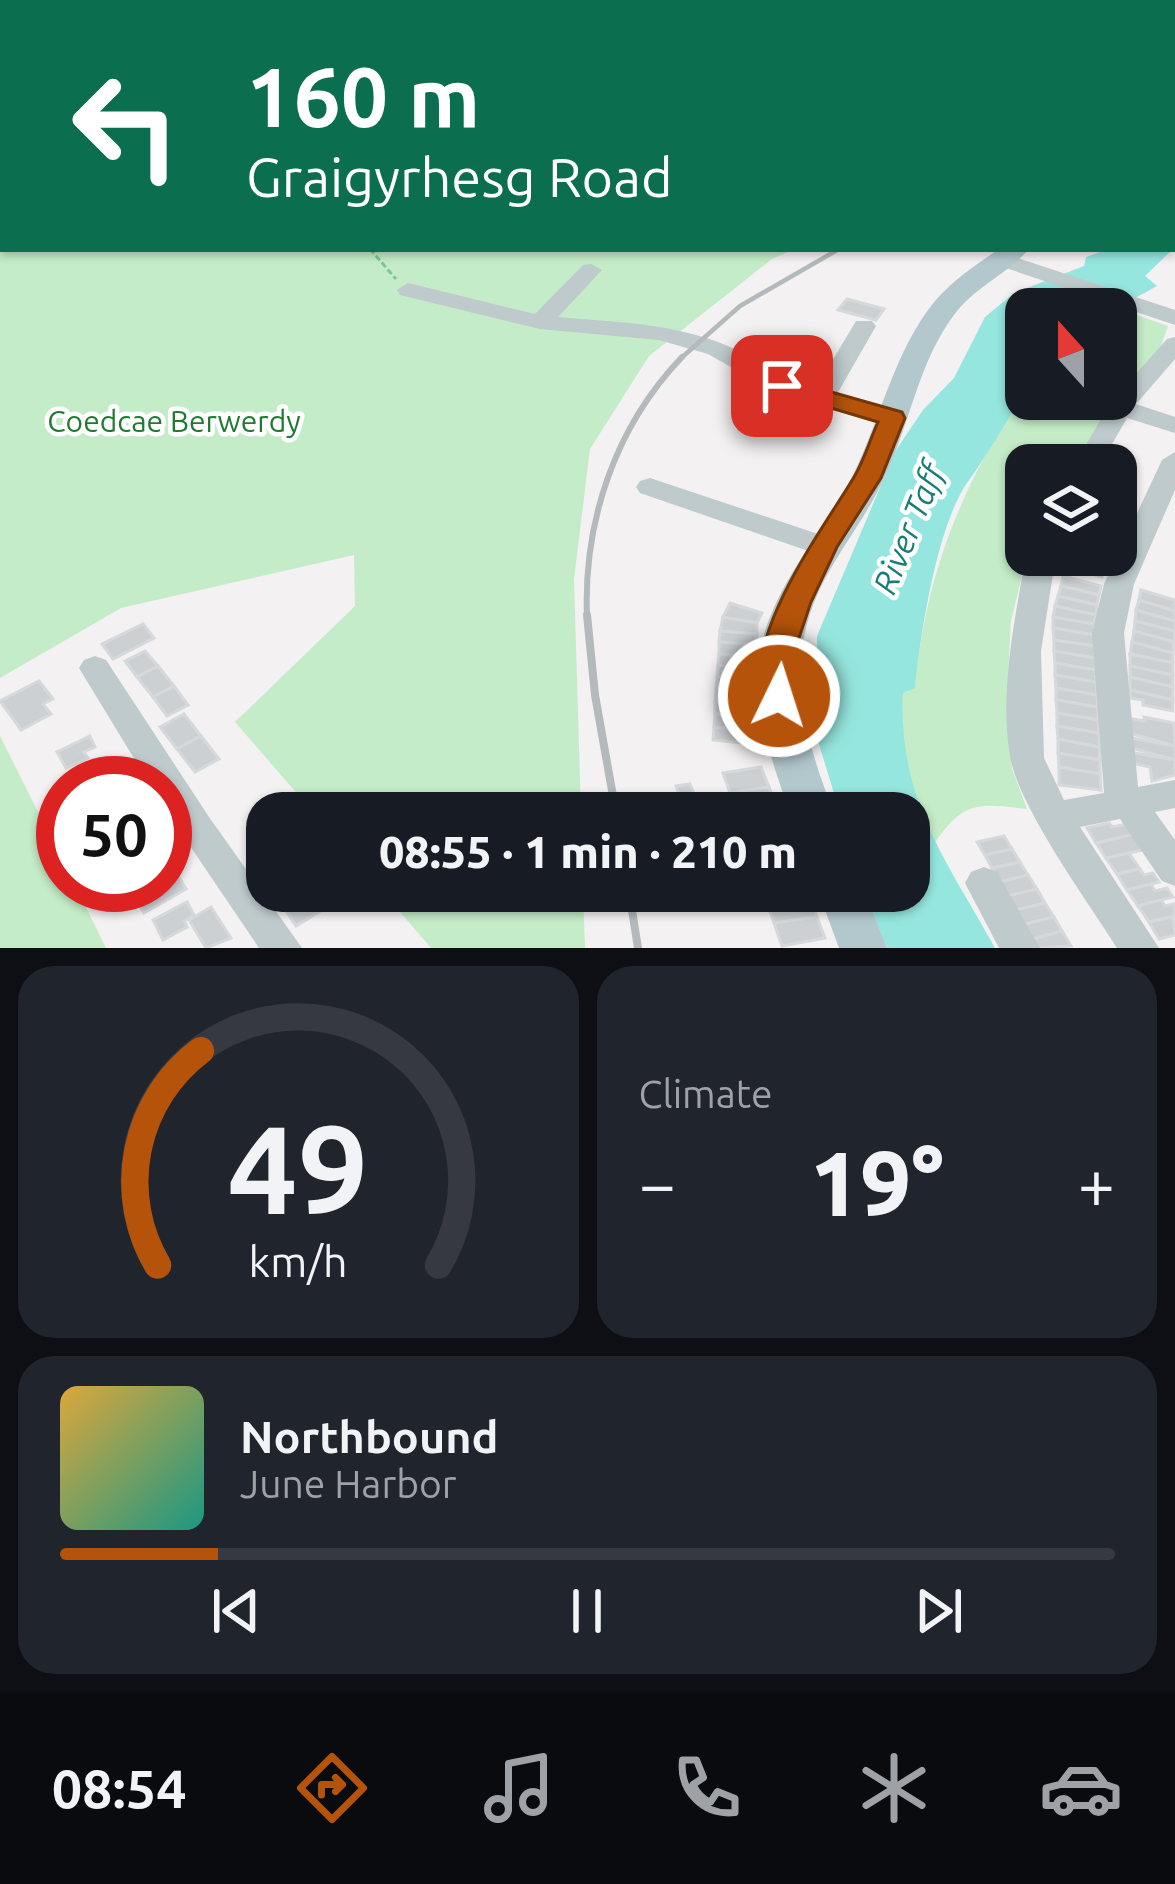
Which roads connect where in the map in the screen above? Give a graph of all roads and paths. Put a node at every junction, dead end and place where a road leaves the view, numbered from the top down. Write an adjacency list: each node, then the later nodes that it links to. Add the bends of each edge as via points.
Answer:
1 (373, 252): 4 (path)
2 (1011, 257): 5 (street); 12 (main road, via 942,310)
3 (592, 270): 6 (street)
4 (408, 290): 6 (street)
5 (1172, 317)
6 (539, 322): 10 (street, via 661,333)
7 (864, 326): 10 (street)
8 (1175, 344): 9 (street)
9 (1137, 388)
10 (823, 397): 12 (street)
11 (1137, 413): 13 (street)
12 (892, 418): 16 (main road, via 868,478)
13 (1175, 425)
14 (1175, 460): 21 (street, via 1119,584 1108,633)
15 (650, 487): 16 (street)
16 (823, 546): 19 (main road, via 781,644 779,696)
17 (1038, 576): 22 (street, via 1025,651 1027,758)
18 (95, 668): 26 (street)
19 (804, 792)
20 (1175, 794): 21 (street)
21 (1126, 802): 22 (street); 23 (street)
22 (1054, 817): 29 (street)
23 (1175, 870)
24 (984, 883): 28 (street)
25 (849, 912): 27 (main road)
26 (282, 948)
27 (863, 948)
28 (1020, 948)
29 (1138, 948)

